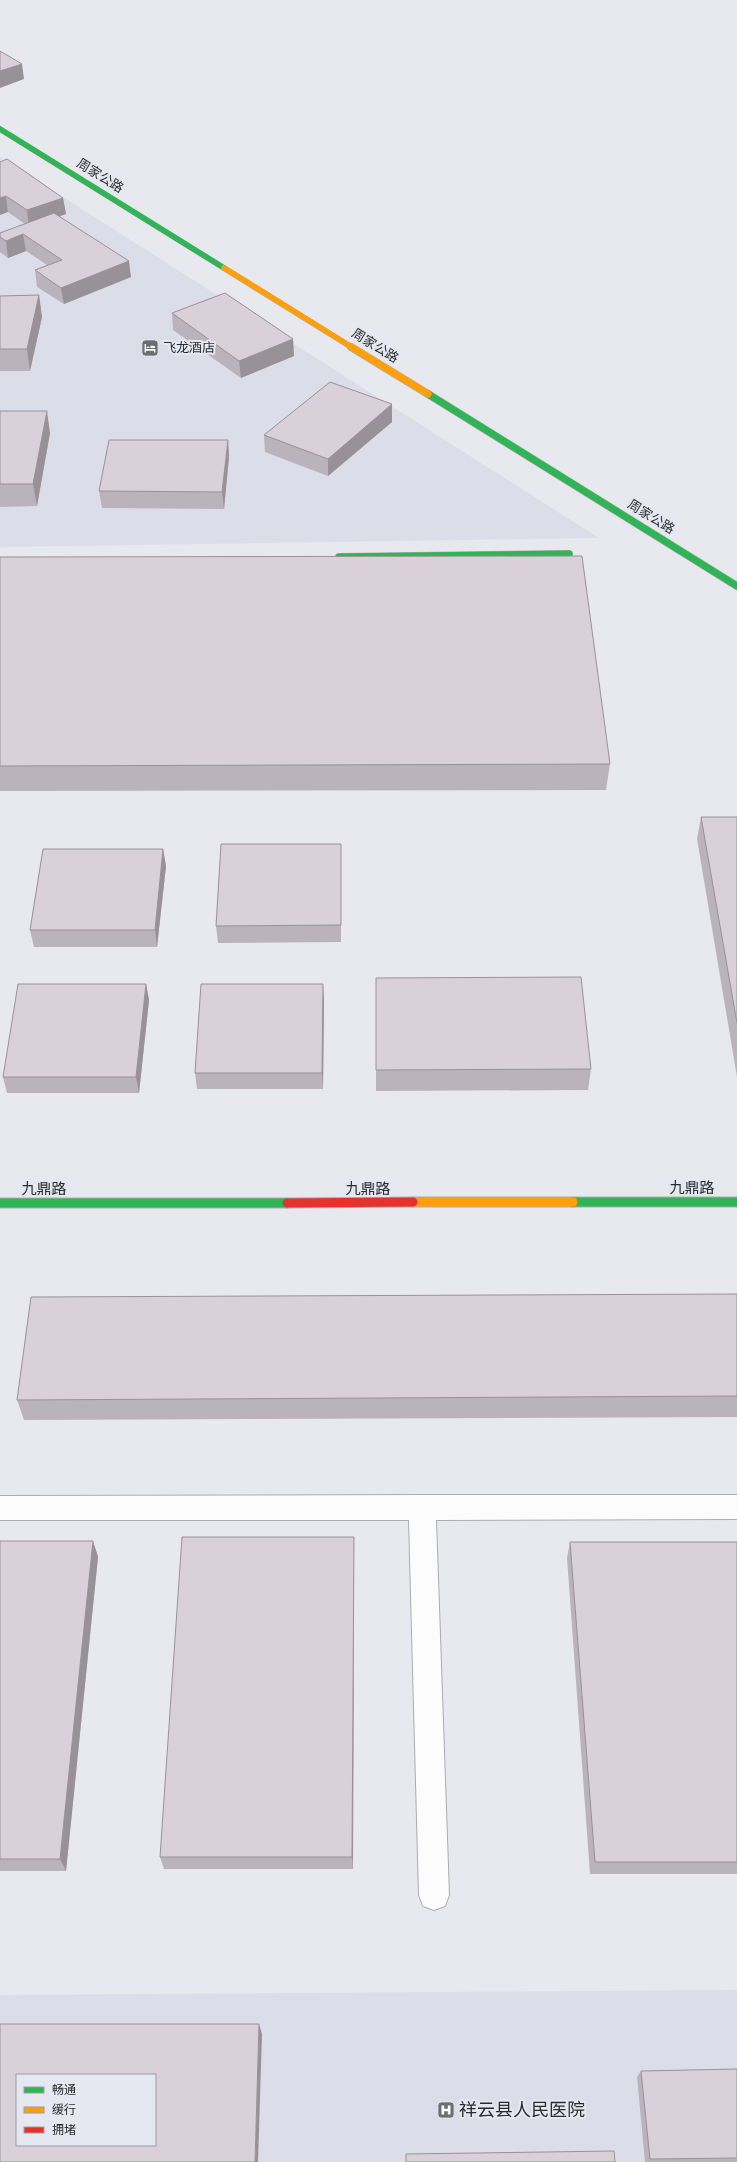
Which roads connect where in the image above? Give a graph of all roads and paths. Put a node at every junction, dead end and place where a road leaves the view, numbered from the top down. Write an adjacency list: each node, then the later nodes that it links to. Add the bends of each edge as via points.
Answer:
1 (0, 130): 4 (street, 周家公路)
2 (569, 554): 3 (street)
3 (332, 557)
4 (737, 586)
5 (737, 1202): 6 (street, 九鼎路)
6 (0, 1203)
7 (422, 1507): 8 (lane); 9 (lane); 10 (lane)
8 (737, 1507)
9 (0, 1508)
10 (434, 1895)

